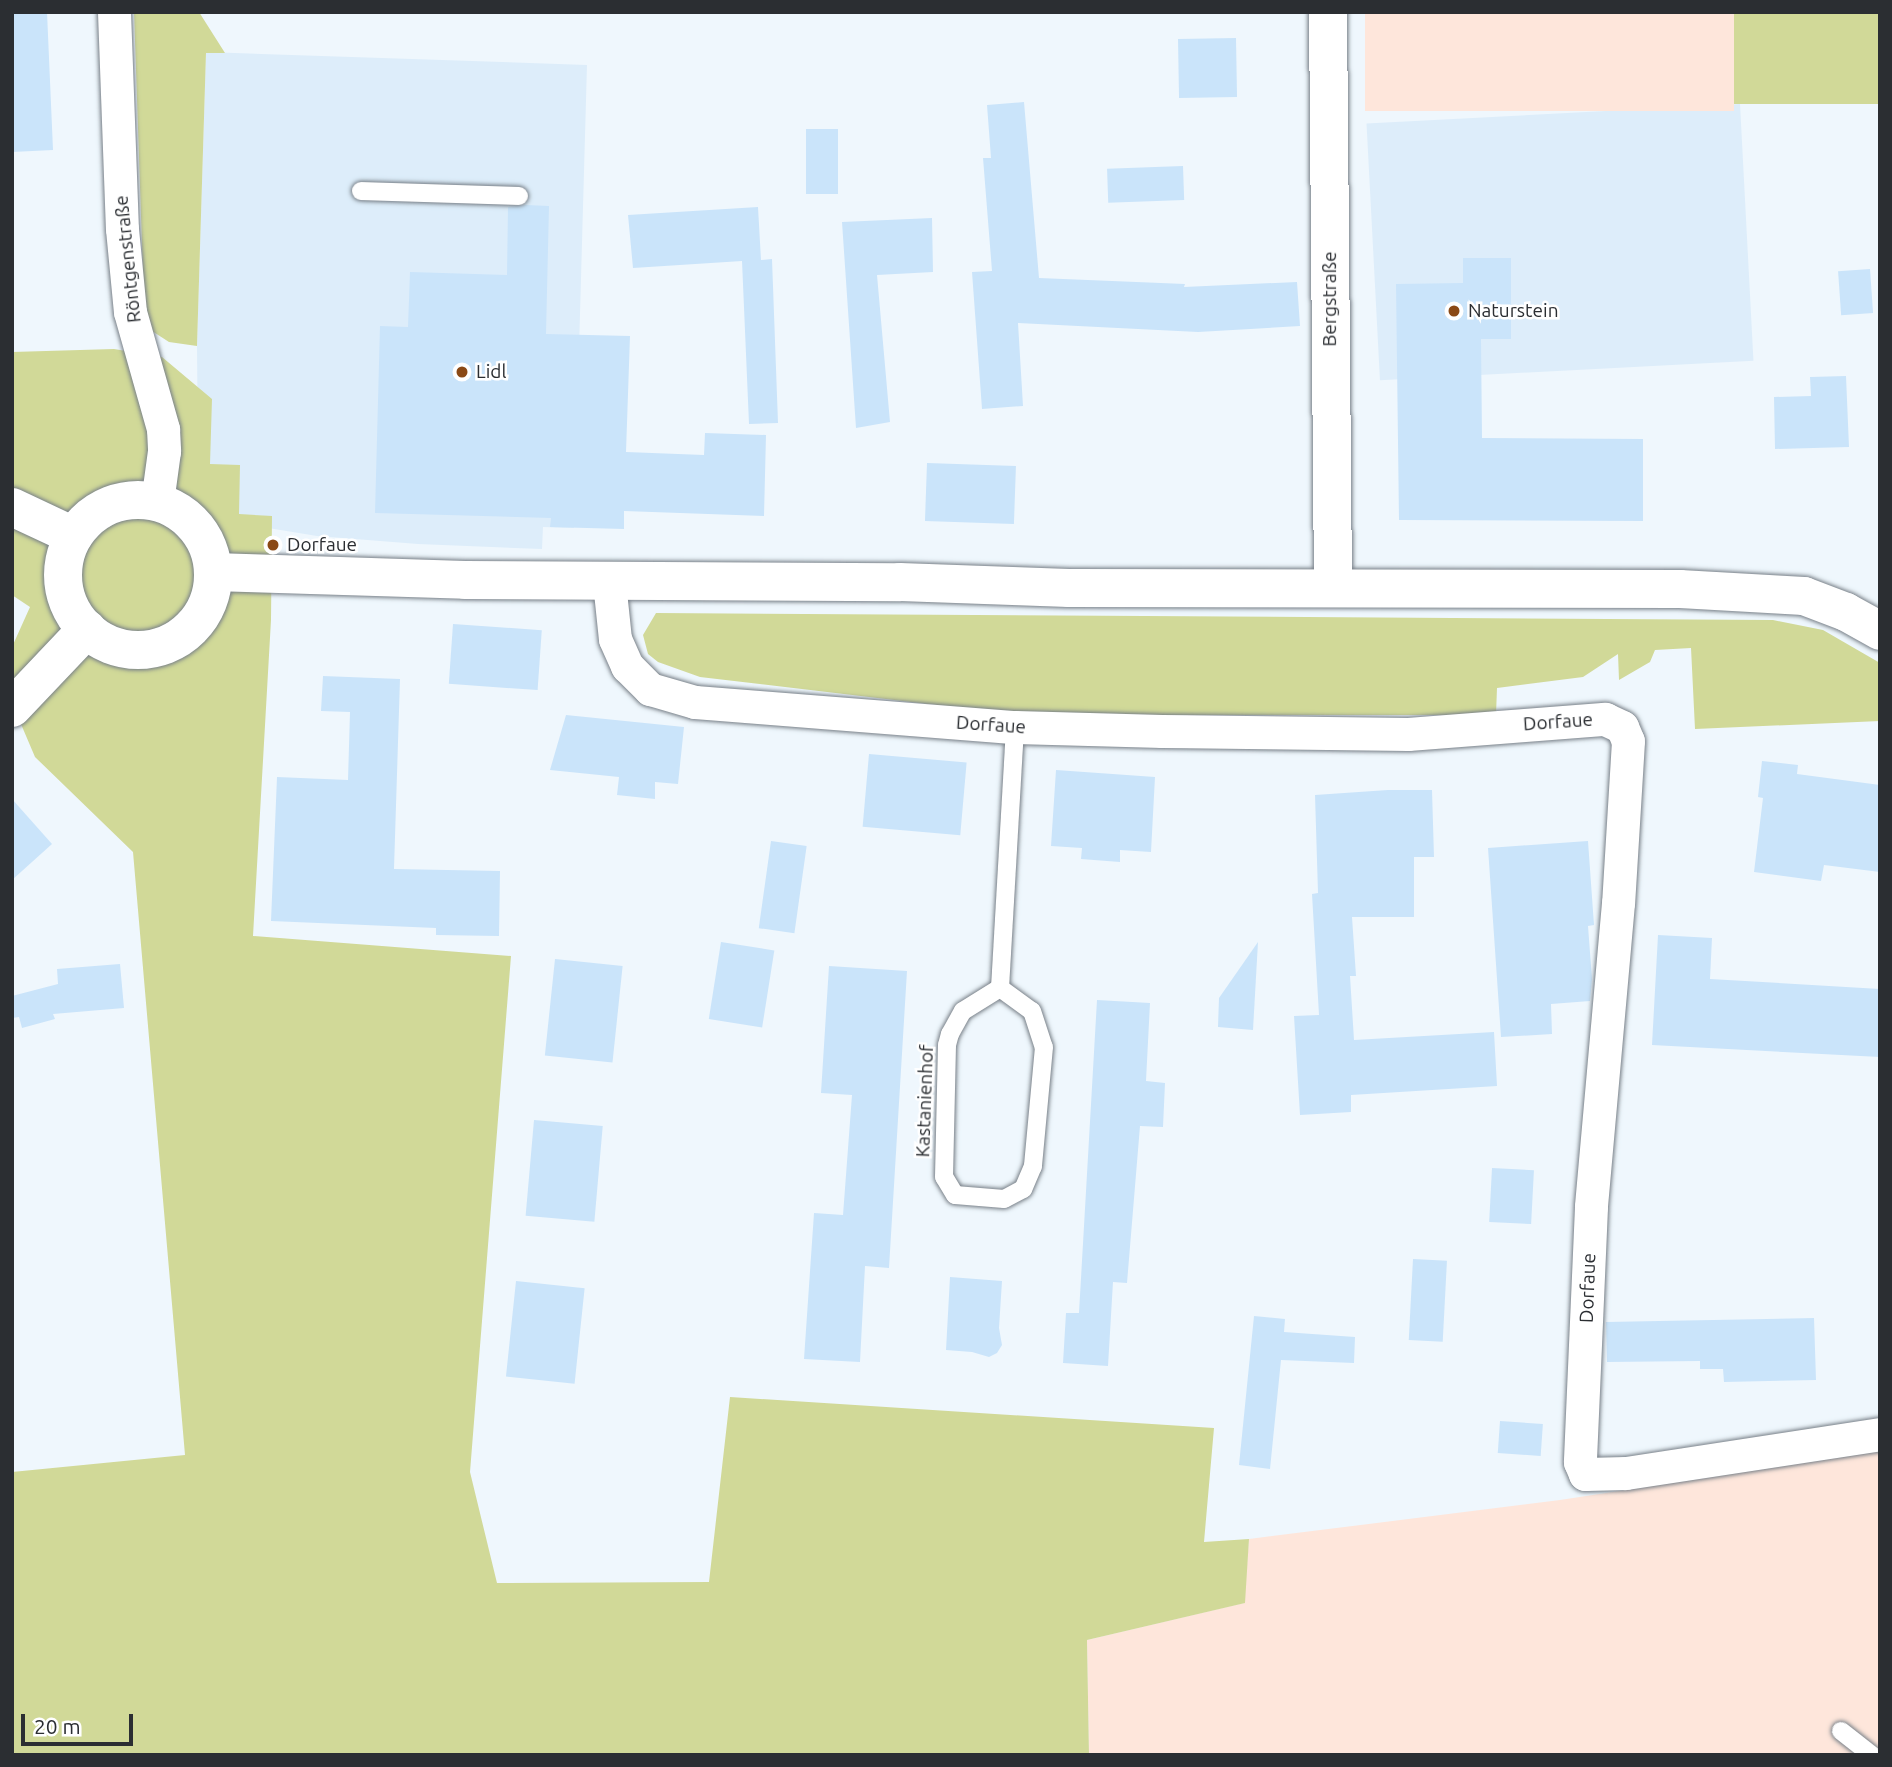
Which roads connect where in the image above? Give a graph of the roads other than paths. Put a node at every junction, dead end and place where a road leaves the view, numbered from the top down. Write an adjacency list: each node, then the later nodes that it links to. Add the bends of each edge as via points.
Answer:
1 (114, 12): 5 (street, Röntgenstraße, via 123,249 130,312 163,429)
2 (1328, 12): 10 (street, Bergstraße)
3 (360, 191): 4 (lane)
4 (519, 196)
5 (157, 502): 7 (street, via 133,500 110,505); 8 (street, via 185,516 197,528)
6 (12, 508): 7 (street)
7 (74, 536): 11 (street, via 63,579 71,608)
8 (214, 572): 9 (street); 11 (street, via 209,603 201,617 192,629 165,646 117,647)
9 (609, 582): 10 (street); 14 (street, Dorfaue, via 615,639 627,666 650,689 718,704)
10 (1333, 587): 12 (street, via 1778,593 1804,596)
11 (87, 629): 13 (street)
12 (1880, 631)
13 (12, 708)
14 (1015, 727): 15 (lane); 16 (street, Dorfaue, via 1408,734 1605,719 1622,727 1628,741 1591,1207 1580,1462 1585,1474 1626,1473)
15 (1000, 989): 15 (lane, Kastanienhof, via 1032,1011 1044,1047 1033,1166 1023,1188 1004,1199 955,1195 944,1177 947,1045 963,1011)
16 (1880, 1434)
17 (1841, 1731): 18 (lane)
18 (1872, 1755)

